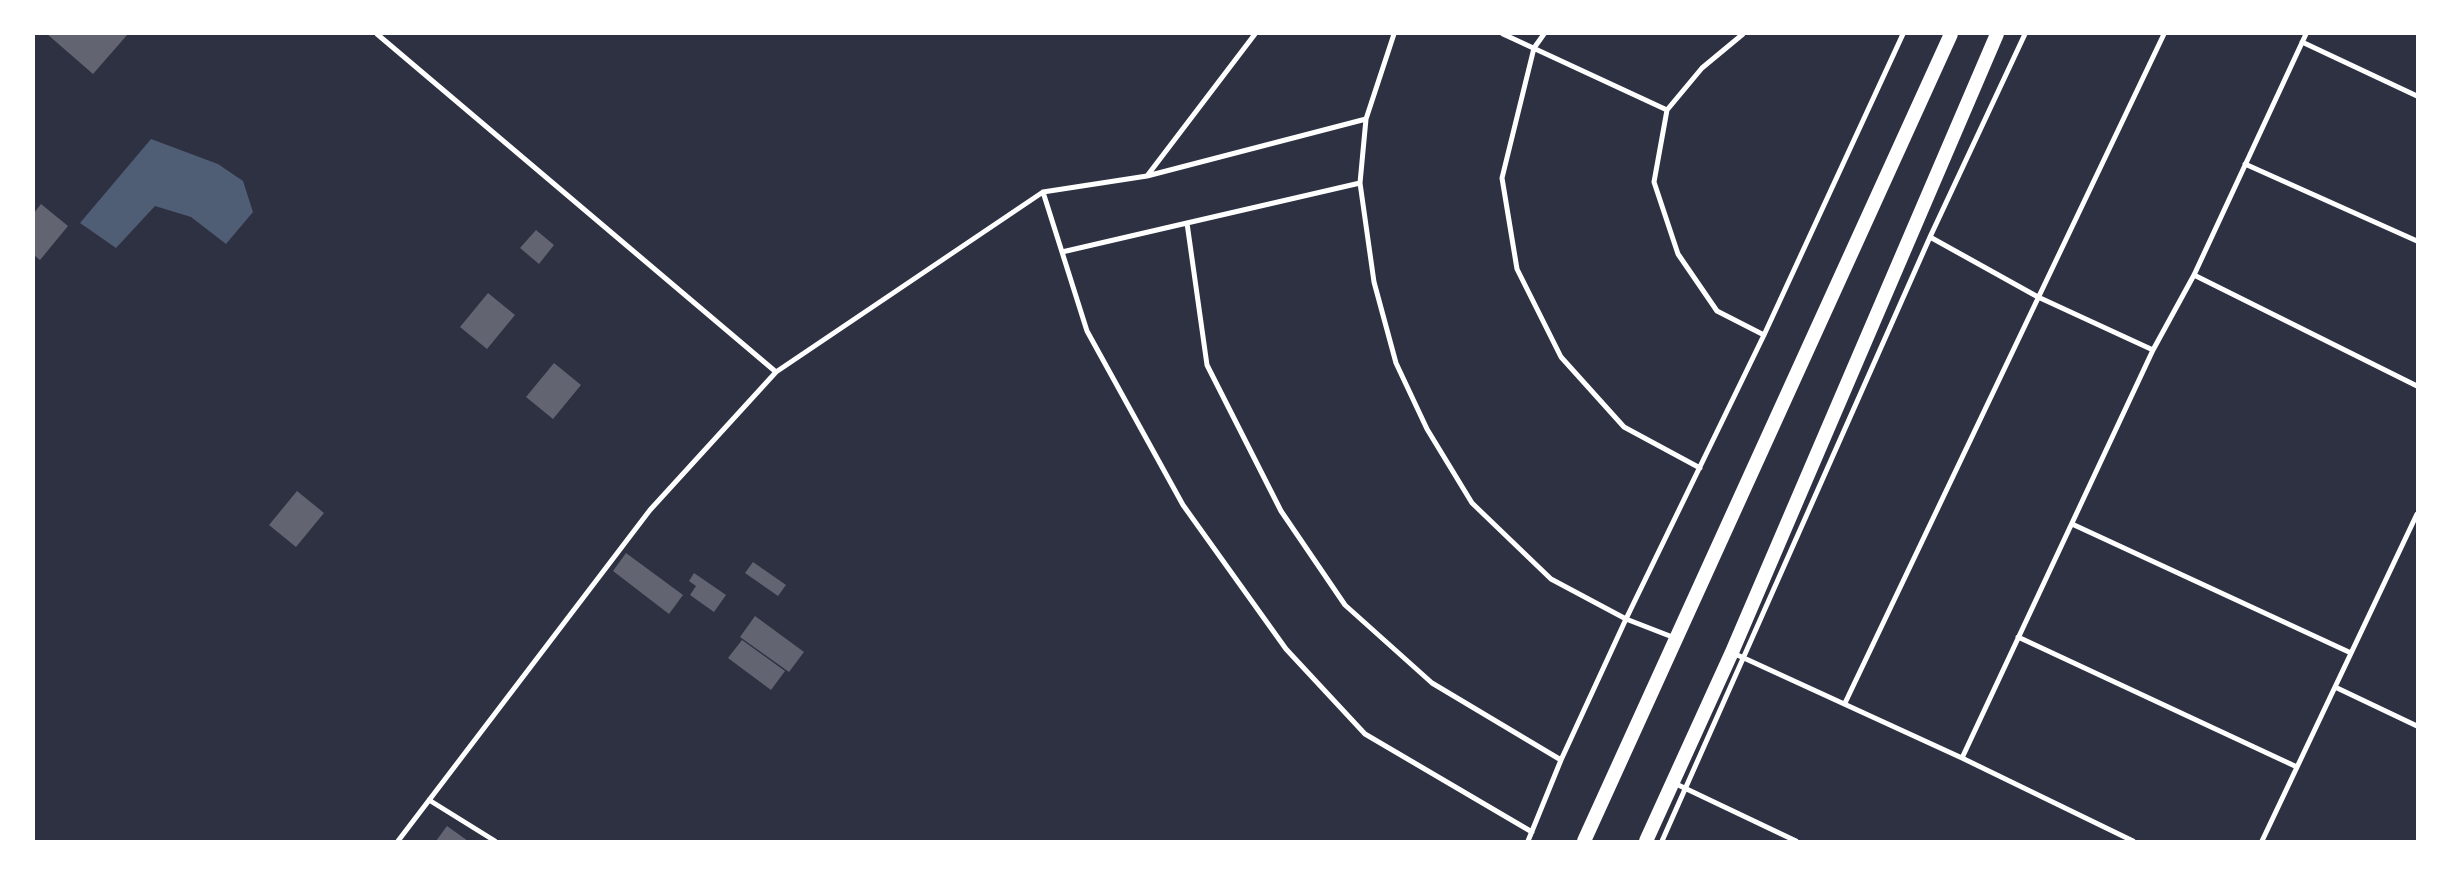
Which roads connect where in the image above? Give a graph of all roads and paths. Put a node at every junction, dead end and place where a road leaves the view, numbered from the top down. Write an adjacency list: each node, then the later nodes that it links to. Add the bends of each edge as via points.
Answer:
1 (377, 34): 30 (street)
2 (1255, 34): 19 (street)
3 (1394, 34): 17 (street)
4 (1502, 34): 14 (street)
5 (1544, 34): 14 (street)
6 (1743, 34): 16 (street, via 1702,68)
7 (1901, 34): 28 (street)
8 (1951, 34): 37 (highway)
9 (1997, 34): 38 (highway)
10 (2025, 34): 23 (street)
11 (2164, 34): 27 (street)
12 (2306, 34): 13 (street)
13 (2302, 42): 15 (street); 18 (street)
14 (1534, 48): 16 (street); 32 (street, via 1502,178 1517,269 1561,357 1624,427)
15 (2417, 96)
16 (1666, 110): 28 (street, via 1654,182 1678,254 1717,311)
17 (1366, 119): 19 (street); 20 (street)
18 (2245, 164): 24 (street); 26 (street)
19 (1147, 176): 21 (street)
20 (1360, 183): 22 (street); 35 (street, via 1374,282 1396,363 1427,429 1472,503 1551,579)
21 (1043, 192): 25 (street); 30 (street)
22 (1187, 223): 25 (street); 45 (street, via 1206,365 1281,511 1345,605 1432,683)
23 (1930, 237): 27 (street); 40 (street)
24 (2417, 241)
25 (1062, 252): 50 (street, via 1087,331 1183,504 1286,649 1364,734)
26 (2194, 275): 29 (street); 31 (street)
27 (2038, 297): 29 (street); 42 (street)
28 (1764, 335): 32 (street)
29 (2153, 350): 34 (street)
30 (776, 372): 49 (street, via 650,510)
31 (2417, 386)
32 (1700, 468): 35 (street)
33 (2417, 514): 39 (street)
34 (2072, 524): 36 (street); 39 (street)
35 (1626, 619): 37 (street); 45 (street)
36 (2018, 637): 44 (street); 46 (street)
37 (1675, 638): 54 (highway)
38 (1732, 652): 40 (street); 47 (highway)
39 (2351, 653): 41 (street)
40 (1745, 658): 42 (street); 48 (street)
41 (2335, 687): 43 (street); 46 (street)
42 (1845, 703): 44 (street)
43 (2417, 726)
44 (1962, 758): 58 (street)
45 (1561, 760): 50 (street)
46 (2297, 768): 59 (street)
47 (1672, 782): 48 (street); 55 (highway)
48 (1685, 788): 56 (street); 57 (street)
49 (429, 800): 51 (street); 52 (street)
50 (1532, 832): 53 (street)
51 (398, 841)
52 (496, 841)
53 (1528, 841)
54 (1584, 841)
55 (1646, 841)
56 (1662, 841)
57 (1796, 841)
58 (2133, 841)
59 (2262, 841)

